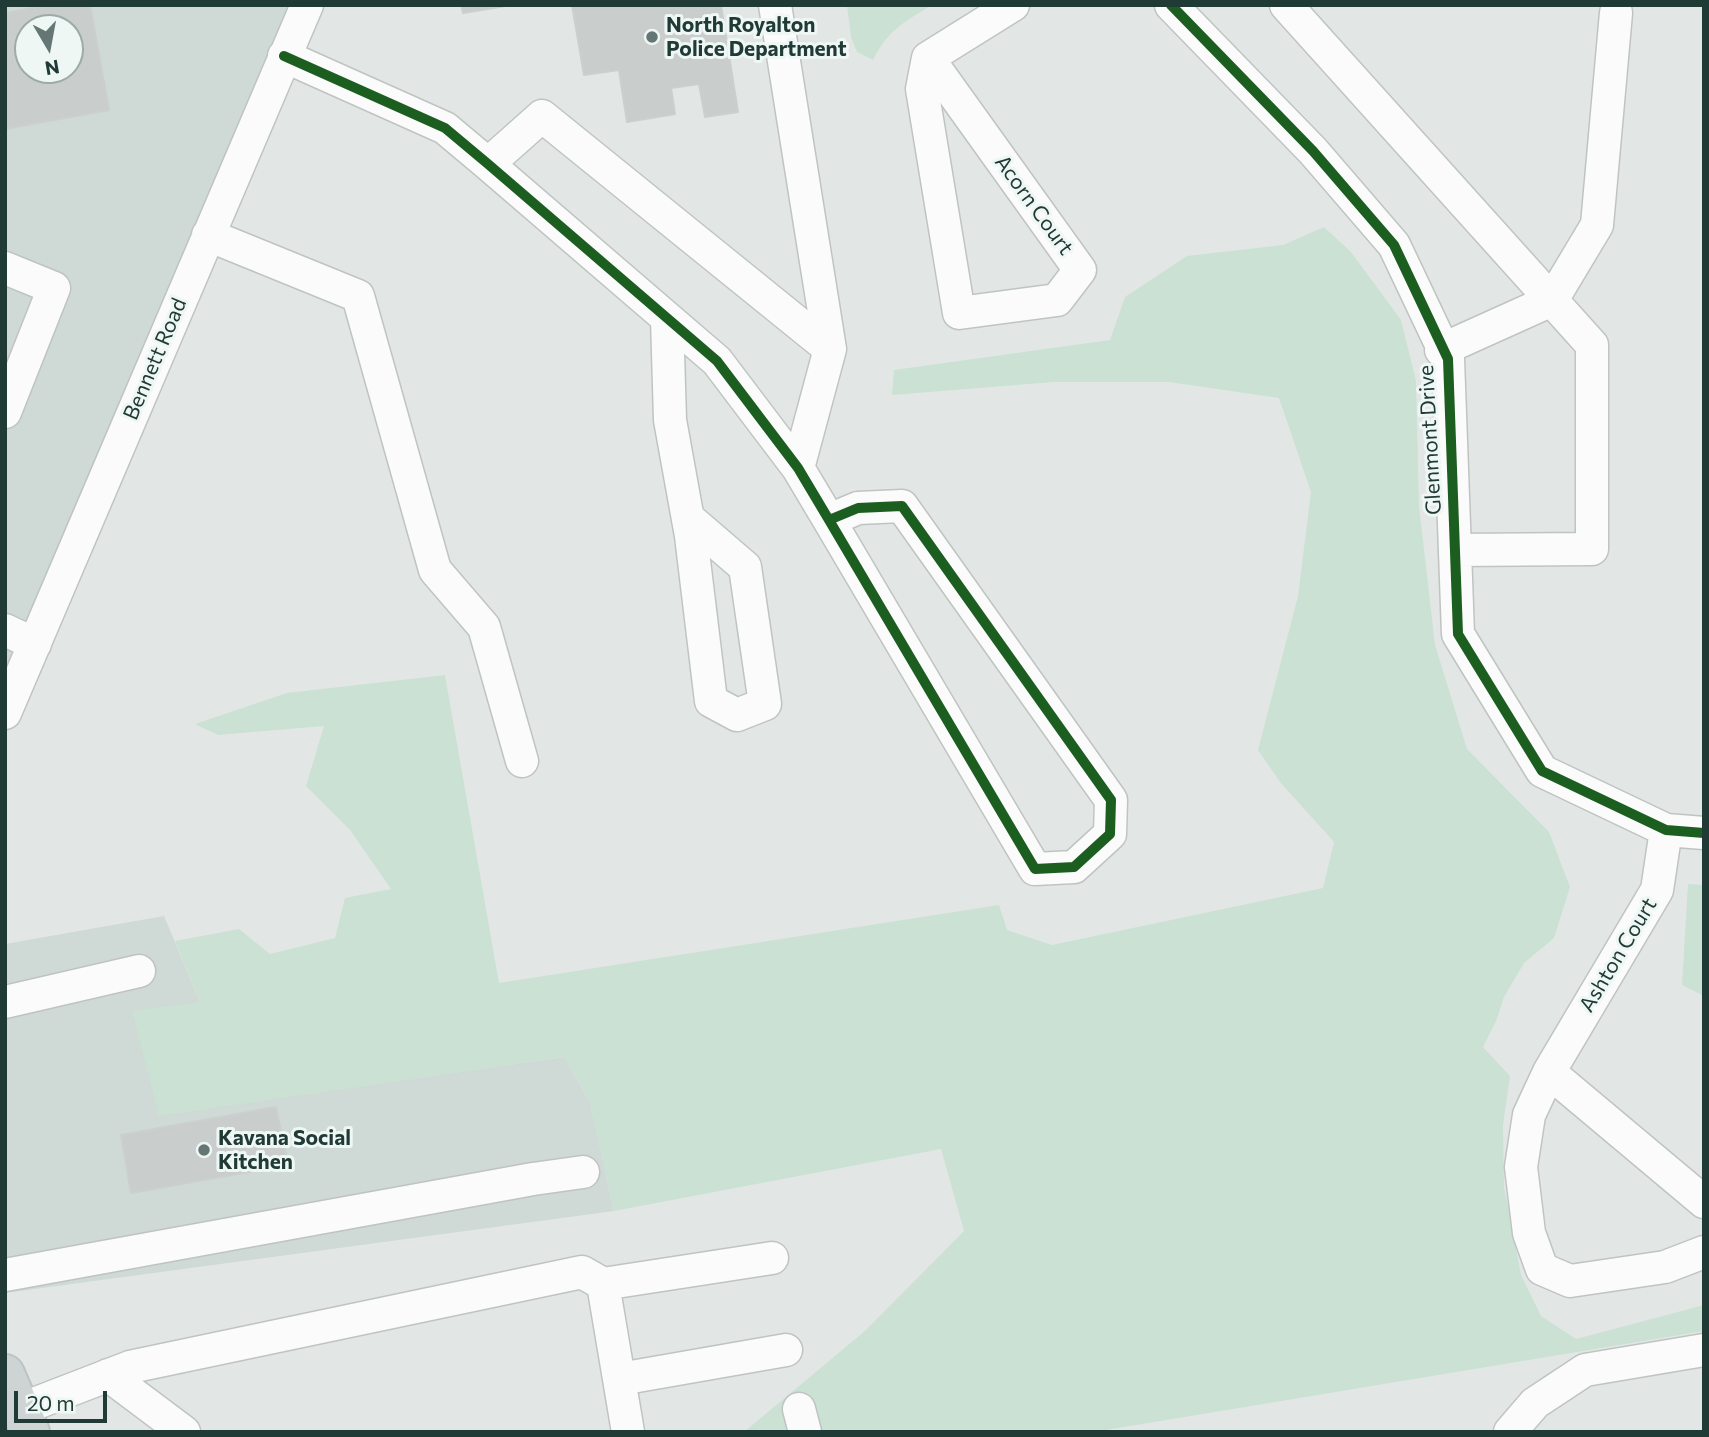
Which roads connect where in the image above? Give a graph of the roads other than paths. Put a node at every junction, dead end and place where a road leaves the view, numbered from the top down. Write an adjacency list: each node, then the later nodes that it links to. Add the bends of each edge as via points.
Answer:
1 (307, 5): 7 (street, Bennett Road)
2 (775, 5): 14 (street)
3 (1013, 5): 8 (street)
4 (1171, 5): 15 (street, Glenmont Drive, via 1312,150 1394,245)
5 (1286, 5): 12 (street)
6 (1616, 13): 12 (street, via 1597,225)
7 (284, 57): 9 (street, via 445,128); 10 (street, Bennett Road)
8 (928, 58): 8 (street, Acorn Court, via 922,89 959,313 1057,300 1080,270)
9 (488, 164): 13 (street); 14 (street, via 542,116)
10 (208, 235): 22 (street, Bennett Road); 24 (street, via 358,296 435,570 484,627)
11 (5, 268): 16 (street, via 54,288)
12 (1552, 300): 15 (street); 20 (street, via 1591,345 1592,549)
13 (667, 318): 17 (street, via 717,360); 18 (street, via 670,420)
14 (830, 349): 17 (street)
15 (1441, 350): 20 (street, Glenmont Drive, via 1448,359)
16 (5, 412)
17 (798, 468): 19 (street)
18 (688, 518): 18 (street, via 711,701 737,715 765,704 745,567)
19 (829, 520): 19 (street, via 1035,869 1074,867 1110,834 1111,800 1087,766 902,506 858,508)
20 (1455, 550): 25 (street, Glenmont Drive, via 1458,634 1542,771)
21 (5, 629): 22 (street)
22 (34, 644): 23 (street, Bennett Road)
23 (5, 713)
24 (522, 761)
25 (1666, 830): 26 (street, Glenmont Drive); 29 (street, Ashton Court, via 1657,890)
26 (1704, 833)
27 (139, 971): 28 (street)
28 (5, 1002)
29 (1549, 1072): 31 (street); 32 (street, Ashton Court, via 1529,1115 1521,1167 1529,1233 1542,1269 1570,1281 1665,1267)
30 (583, 1172): 34 (street)
31 (1704, 1202)
32 (1704, 1252)
33 (772, 1258): 35 (street)
34 (5, 1275)
35 (604, 1284): 39 (street, via 582,1272); 40 (street)
36 (786, 1350): 40 (street)
37 (1704, 1350): 44 (street, via 1585,1370 1535,1403)
38 (5, 1374): 41 (main road)
39 (108, 1375): 41 (street); 42 (street)
40 (620, 1378): 43 (street)
41 (25, 1420)
42 (184, 1432)
43 (628, 1432)
44 (1510, 1432)

